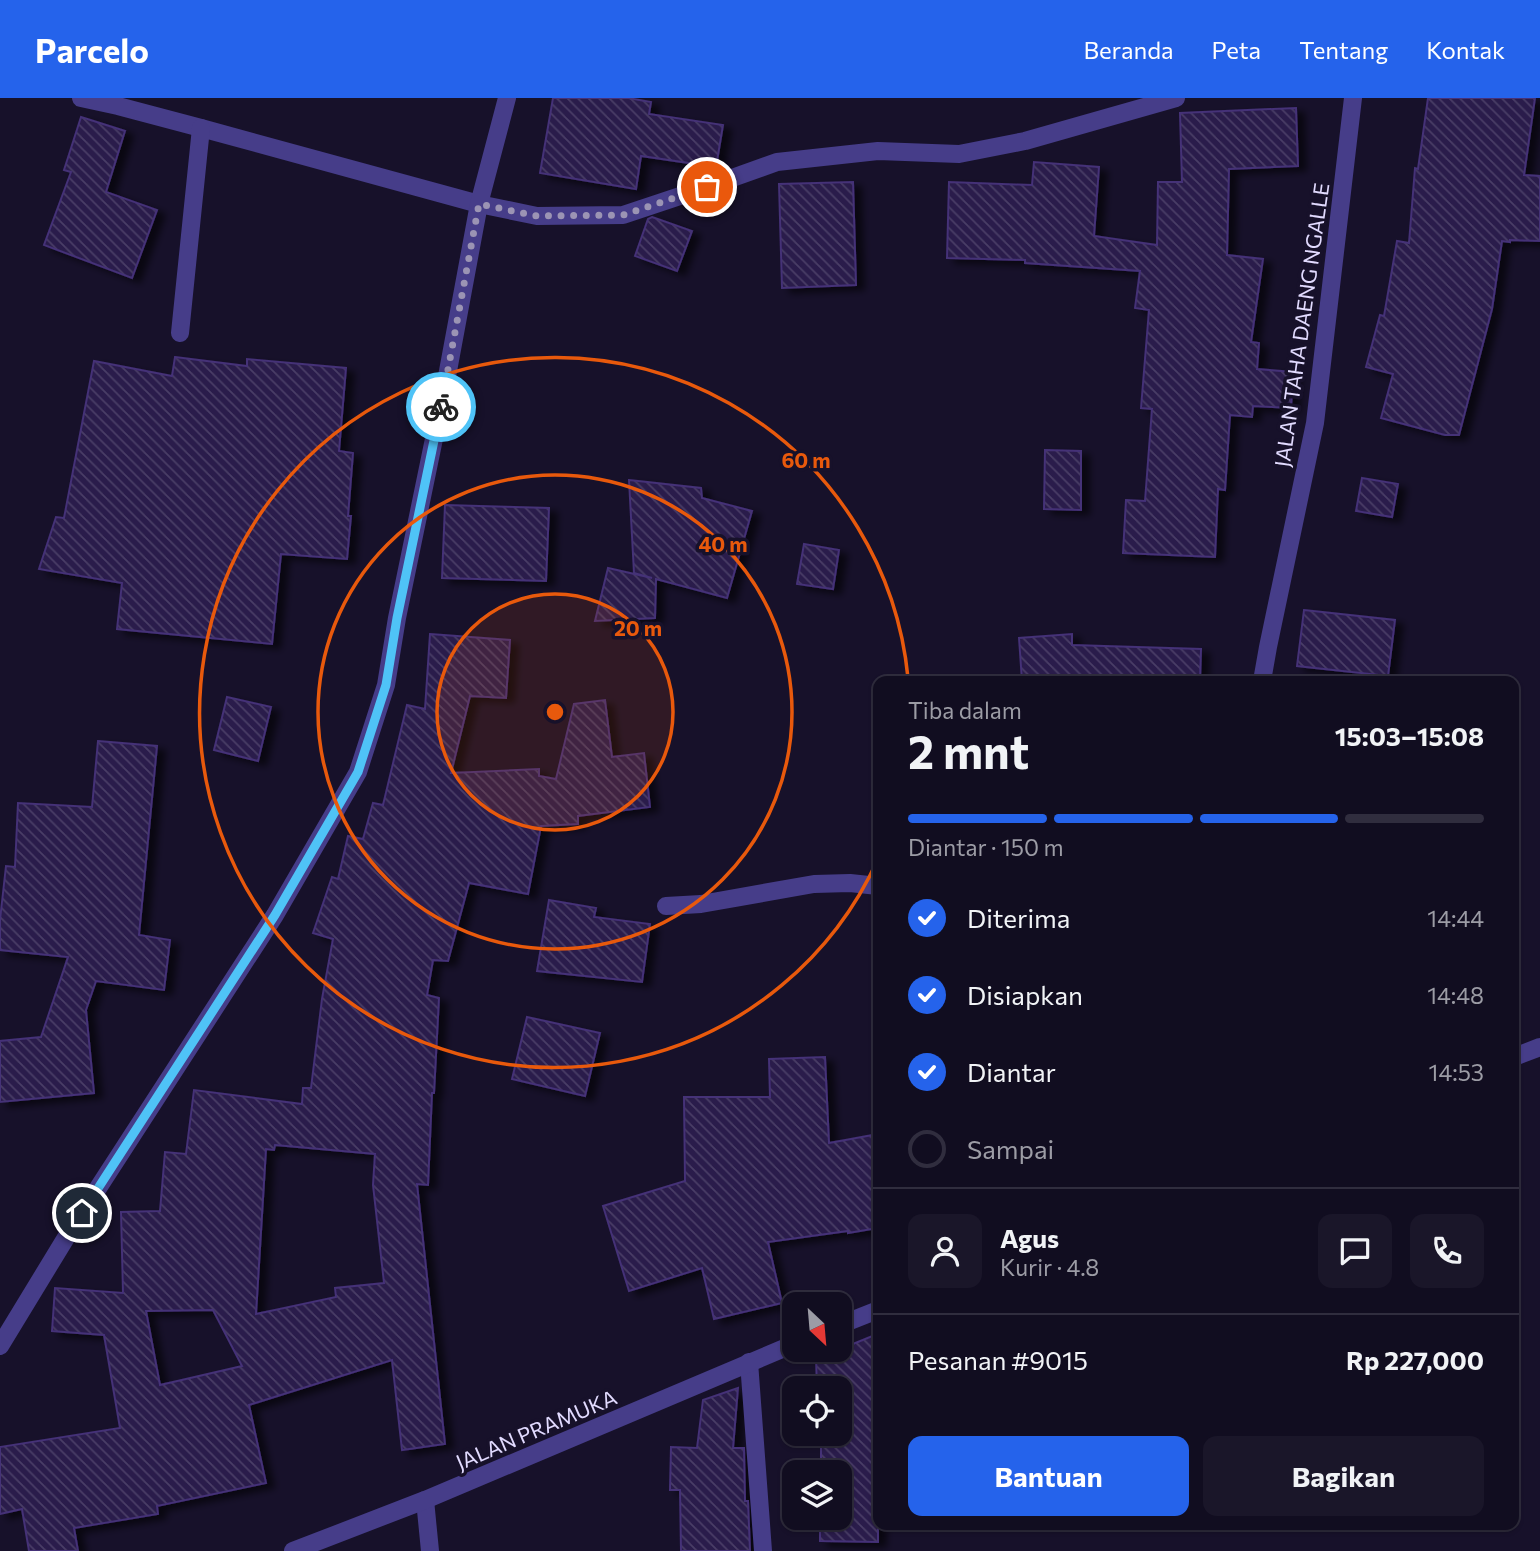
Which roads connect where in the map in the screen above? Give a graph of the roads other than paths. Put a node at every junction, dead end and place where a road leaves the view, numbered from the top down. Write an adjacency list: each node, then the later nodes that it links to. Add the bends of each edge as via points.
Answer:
1 (81, 98): 5 (street)
2 (507, 98): 6 (street)
3 (1176, 98): 6 (street, via 1025,141 960,154 878,151 777,162 623,215 537,216)
4 (1353, 98): 8 (street, JALAN TAHA DAENG NGALLE, via 1315,423)
5 (201, 128): 6 (street); 7 (street)
6 (479, 204): 15 (street, via 386,685 358,772 275,915)
7 (180, 333)
8 (1263, 676)
9 (873, 885): 10 (street, via 814,884)
10 (666, 906)
11 (1540, 1047): 12 (street)
12 (1519, 1055)
13 (873, 1312): 14 (street)
14 (852, 1320)
15 (0, 1346)
16 (782, 1349): 17 (street, JALAN PRAMUKA)
17 (749, 1362): 18 (street, JALAN PRAMUKA); 21 (street)
18 (425, 1500): 19 (street, JALAN PRAMUKA); 20 (street)
19 (293, 1551)
20 (430, 1551)
21 (762, 1551)

